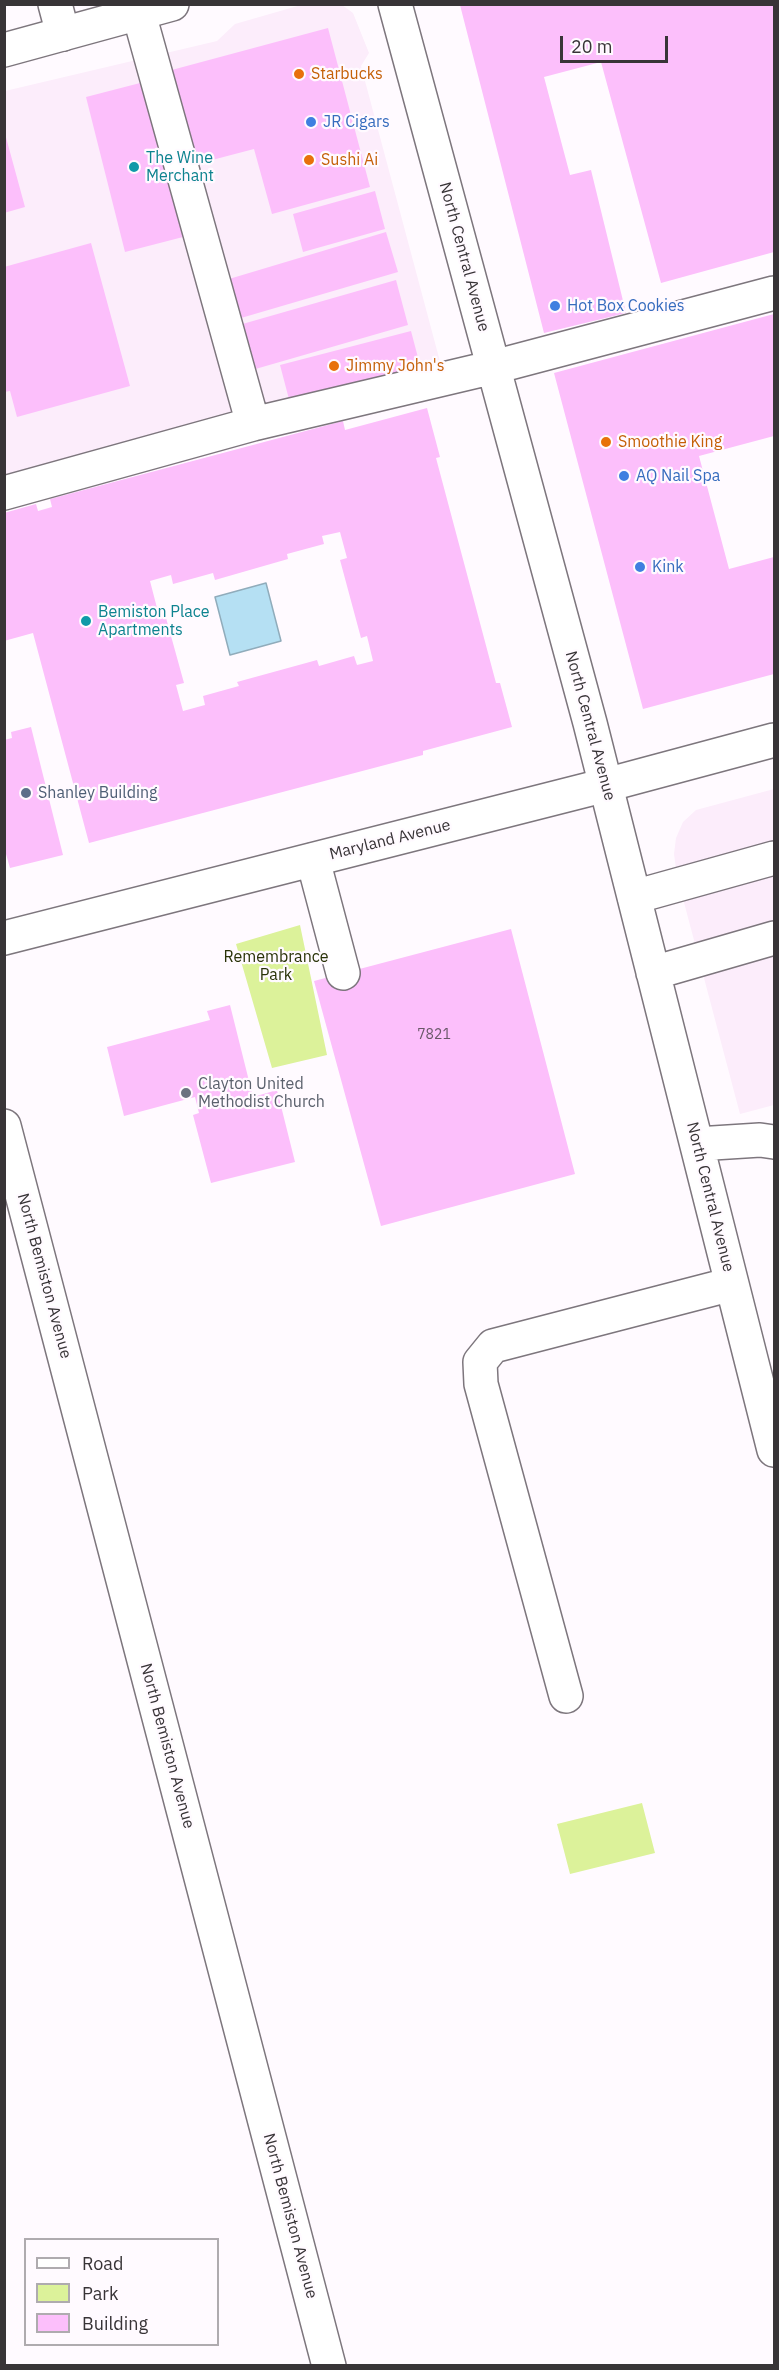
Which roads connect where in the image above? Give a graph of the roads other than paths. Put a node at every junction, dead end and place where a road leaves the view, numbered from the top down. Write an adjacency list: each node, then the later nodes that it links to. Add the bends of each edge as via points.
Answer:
1 (172, 4): 3 (street)
2 (395, 4): 7 (street, North Central Avenue)
3 (139, 14): 4 (street); 8 (street)
4 (59, 19): 5 (street)
5 (4, 50)
6 (774, 293): 7 (street)
7 (494, 367): 8 (street); 11 (street, North Central Avenue)
8 (253, 424): 9 (street)
9 (4, 493)
10 (774, 740): 11 (street, Maryland Avenue)
11 (606, 785): 13 (street, Maryland Avenue); 14 (street, North Central Avenue)
12 (774, 858): 14 (street)
13 (313, 860): 15 (street, Maryland Avenue); 17 (street)
14 (634, 897): 18 (street, North Central Avenue)
15 (4, 938)
16 (774, 938): 18 (street)
17 (343, 973)
18 (654, 973): 21 (street, North Central Avenue)
19 (4, 1126): 25 (street, North Bemiston Avenue)
20 (774, 1142): 21 (street)
21 (697, 1144): 22 (street, North Central Avenue)
22 (732, 1284): 23 (street, North Central Avenue); 24 (street, via 492,1346 480,1362 482,1384)
23 (774, 1450)
24 (566, 1696)
25 (329, 2366)

